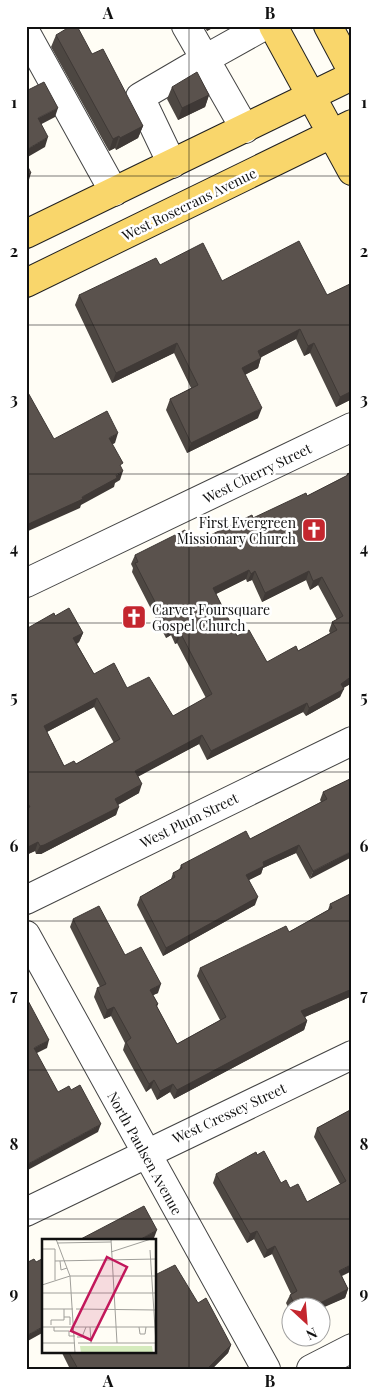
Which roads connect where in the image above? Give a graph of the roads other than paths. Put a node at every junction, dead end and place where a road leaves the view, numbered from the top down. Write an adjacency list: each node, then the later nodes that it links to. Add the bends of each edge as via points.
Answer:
1 (186, 26): 6 (street)
2 (264, 26): 6 (street)
3 (273, 26): 9 (main road)
4 (328, 26): 7 (main road)
5 (26, 33): 14 (street)
6 (205, 59): 10 (street); 12 (street, via 140,97)
7 (352, 70)
8 (352, 76): 9 (main road)
9 (311, 96): 10 (main road); 11 (main road)
10 (245, 129): 12 (main road)
11 (342, 130): 13 (main road); 16 (main road, West Rosecrans Avenue)
12 (172, 164): 14 (main road)
13 (352, 171)
14 (114, 192): 15 (main road)
15 (26, 234)
16 (26, 283)
17 (352, 427): 18 (street, West Cherry Street)
18 (26, 583)
19 (352, 741): 20 (street, West Plum Street)
20 (26, 900)
21 (26, 935): 23 (street, North Paulsen Avenue)
22 (352, 1054): 23 (street, West Cressey Street)
23 (145, 1152): 24 (street, West Cressey Street); 26 (street, North Paulsen Avenue)
24 (26, 1212)
25 (352, 1348): 27 (street)
26 (266, 1369)
27 (311, 1369)

